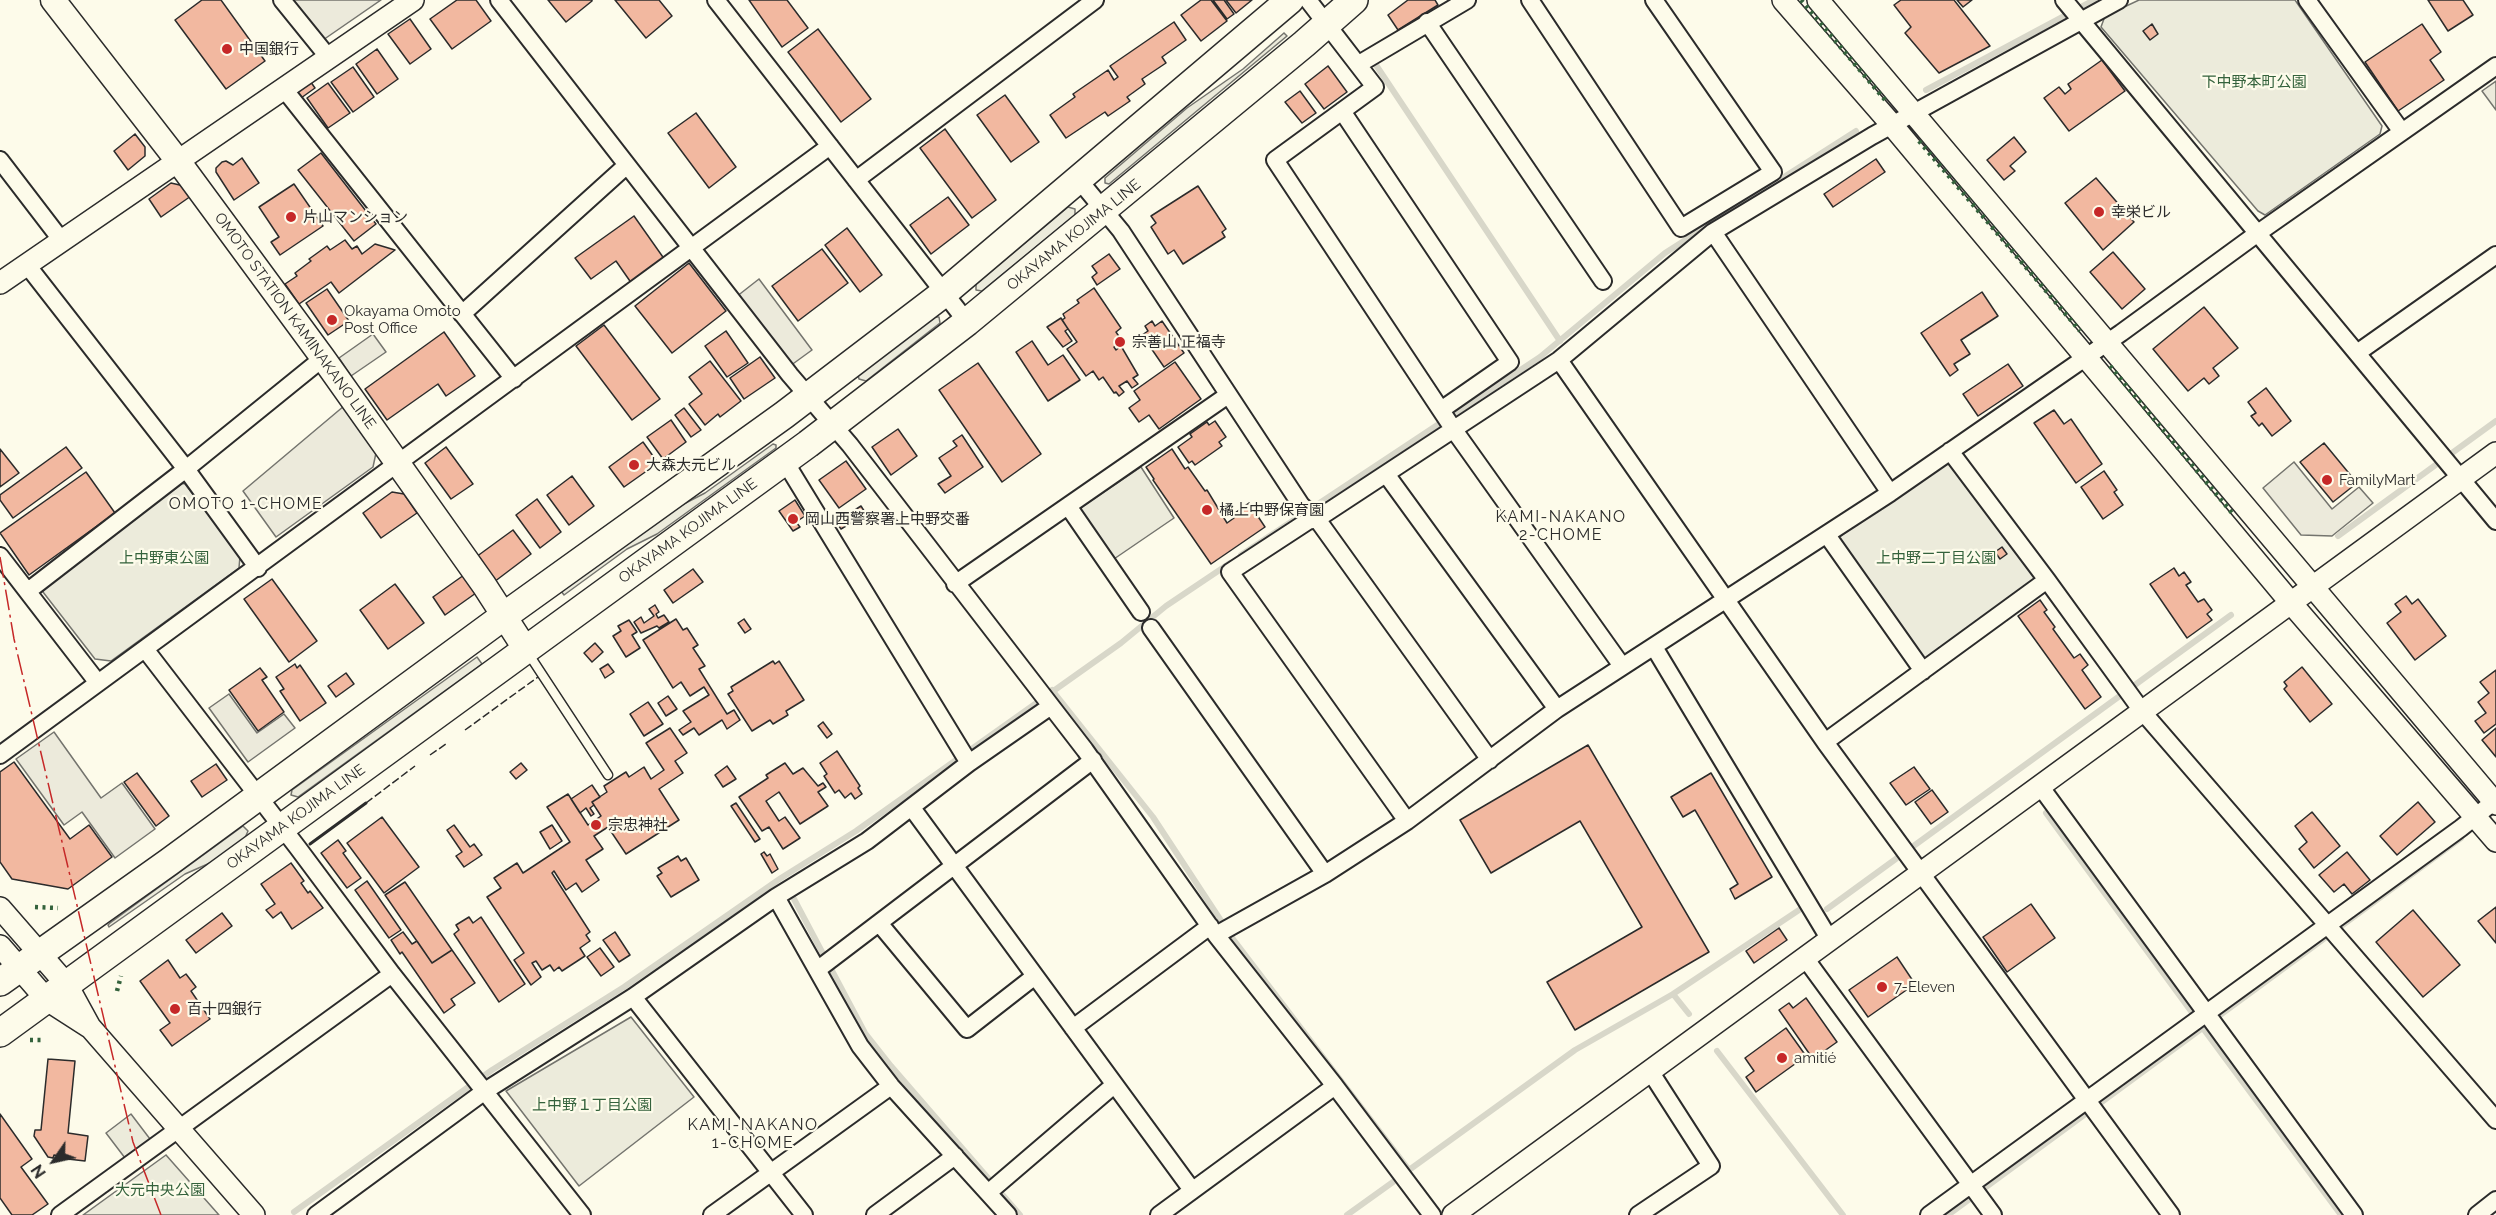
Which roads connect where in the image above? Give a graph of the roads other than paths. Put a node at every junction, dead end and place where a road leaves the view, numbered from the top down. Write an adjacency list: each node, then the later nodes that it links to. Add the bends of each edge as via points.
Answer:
1 (53, 0): 30 (main road, OMOTO STATION KAMINAKANO LINE)
2 (282, 0): 20 (street)
3 (413, 0): 20 (street)
4 (499, 0): 31 (street)
5 (716, 0): 28 (street)
6 (1095, 0): 32 (street)
7 (1290, 0): 33 (main road)
8 (1308, 0): 19 (street)
9 (1354, 0): 19 (main road, OKAYAMA KOJIMA LINE)
10 (1467, 0): 18 (street)
11 (1530, 0): 12 (street, via 1681,228 1773,172)
12 (1654, 0)
13 (1783, 0): 26 (street)
14 (1818, 0): 25 (street)
15 (2119, 0): 17 (street)
16 (2307, 0): 27 (street)
17 (2073, 10): 25 (street); 36 (street)
18 (1426, 22): 21 (street); 41 (street)
19 (1327, 25): 21 (street); 34 (main road, OKAYAMA KOJIMA LINE)
20 (329, 58): 23 (street)
21 (1359, 64): 24 (street, via 1375,87)
22 (2496, 66): 27 (street)
23 (284, 89): 30 (street); 44 (street)
24 (1342, 111): 54 (street, via 1510,362); 54 (street, via 1275,160)
25 (1914, 113): 26 (street); 46 (street)
26 (1892, 125): 35 (street); 48 (street)
27 (2402, 132): 36 (street)
28 (830, 146): 32 (street); 38 (street)
29 (0, 160): 37 (street)
30 (178, 161): 37 (street); 49 (main road, OMOTO STATION KAMINAKANO LINE)
31 (627, 165): 38 (street); 44 (street)
32 (856, 180): 43 (street)
33 (1079, 180): 34 (street); 43 (main road)
34 (1105, 209): 45 (main road, OKAYAMA KOJIMA LINE); 53 (street)
35 (1713, 232): 50 (street); 63 (street)
36 (2258, 233): 46 (street); 47 (street)
37 (62, 241): 40 (street)
38 (692, 248): 51 (street); 52 (street)
39 (2496, 255): 47 (street)
40 (27, 265): 42 (street); 61 (street)
41 (1603, 281)
42 (0, 283)
43 (944, 293): 45 (street); 52 (main road)
44 (462, 314): 51 (street)
45 (967, 322): 55 (main road, OKAYAMA KOJIMA LINE)
46 (2106, 343): 48 (street); 72 (street)
47 (2356, 353): 60 (street)
48 (2085, 357): 56 (street); 75 (street)
49 (323, 358): 59 (main road, OMOTO STATION KAMINAKANO LINE); 61 (street)
50 (1559, 360): 54 (street); 74 (street)
51 (514, 379): 59 (street)
52 (808, 395): 55 (street); 77 (main road)
53 (1228, 395): 64 (street); 65 (street)
54 (1447, 420): 62 (street); 82 (street)
55 (833, 425): 58 (main road, OKAYAMA KOJIMA LINE); 71 (street)
56 (1950, 452): 63 (street); 70 (street)
57 (2496, 453): 60 (street)
58 (784, 460): 81 (main road, OKAYAMA KOJIMA LINE); 90 (street)
59 (398, 464): 69 (street); 77 (main road, OMOTO STATION KAMINAKANO LINE)
60 (2449, 466): 66 (street); 72 (street)
61 (186, 469): 69 (street); 73 (street)
62 (1386, 474): 65 (street); 86 (street)
63 (1890, 494): 67 (street)
64 (1068, 506): 71 (street); 76 (street)
65 (1310, 513): 92 (street); 99 (street, via 1308,521 1230,572)
66 (2496, 521)
67 (1827, 535): 74 (street); 83 (street)
68 (0, 556): 73 (street)
69 (258, 568): 80 (street)
70 (2047, 580): 83 (street); 87 (street)
71 (955, 584): 85 (street)
72 (2314, 586): 75 (street); 96 (street)
73 (28, 591): 84 (street)
74 (1727, 600): 79 (street); 88 (street)
75 (2291, 603): 87 (street); 98 (street)
76 (1142, 612)
77 (504, 616): 81 (main road, OMOTO STATION KAMINAKANO LINE); 95 (main road)
78 (1151, 628): 103 (street)
79 (1654, 647): 82 (street); 110 (street)
80 (145, 649): 84 (street); 95 (street)
81 (526, 650): 93 (lane); 100 (main road, OKAYAMA KOJIMA LINE)
82 (1622, 666): 86 (street)
83 (1923, 671): 88 (street)
84 (98, 683): 89 (street)
85 (1047, 700): 90 (street); 91 (street)
86 (1557, 710): 92 (street)
87 (2142, 711): 94 (street); 109 (street)
88 (1825, 742): 104 (street)
89 (0, 755)
90 (965, 756): 97 (street)
91 (1093, 760): 102 (street); 108 (street)
92 (1490, 760): 99 (street)
93 (608, 776)
94 (2040, 786): 104 (street); 119 (street)
95 (258, 797): 100 (street); 114 (main road)
96 (2495, 802): 98 (street)
97 (912, 808): 102 (street); 105 (street)
98 (2475, 817): 101 (street); 109 (street)
99 (1407, 821): 103 (street)
100 (283, 827): 115 (street); 117 (main road, OKAYAMA KOJIMA LINE)
101 (2496, 841)
102 (954, 866): 107 (street); 116 (street)
103 (1325, 874): 108 (street)
104 (1922, 874): 110 (street); 127 (street)
105 (776, 897): 113 (street); 118 (street)
106 (0, 908): 114 (street)
107 (879, 923): 113 (street); 116 (street, via 968,1029)
108 (1219, 930): 120 (street); 126 (street)
109 (2333, 930): 119 (street); 128 (street)
110 (1830, 940): 112 (street)
111 (0, 946): 114 (street)
112 (1805, 958): 122 (street); 134 (street)
113 (823, 966): 125 (street, via 860,1046)
114 (20, 968): 117 (street)
115 (392, 974): 123 (street); 129 (street)
116 (1035, 976): 120 (street)
117 (57, 992): 121 (main road, OKAYAMA KOJIMA LINE); 129 (street)
118 (633, 997): 123 (street); 131 (street)
119 (2206, 1018): 127 (street); 151 (street)
120 (1073, 1028): 124 (street)
121 (0, 1033)
122 (1650, 1071): 146 (street); 147 (street, via 1711,1166)
123 (480, 1084): 138 (street); 139 (street)
124 (1114, 1084): 132 (street); 133 (street)
125 (891, 1086): 130 (street); 131 (street)
126 (1335, 1086): 133 (street); 145 (street)
127 (2091, 1106): 134 (street); 150 (street)
128 (2496, 1119)
129 (179, 1129): 136 (street); 137 (street)
130 (955, 1156): 132 (street); 142 (street)
131 (771, 1173): 140 (street); 141 (street)
132 (993, 1188): 143 (street)
133 (1192, 1190): 144 (street)
134 (1975, 1190): 148 (street); 149 (street)
135 (2496, 1200): 152 (street)
136 (60, 1215)
137 (254, 1215)
138 (316, 1215)
139 (582, 1215)
140 (712, 1215)
141 (804, 1215)
142 (875, 1215)
143 (1008, 1215)
144 (1159, 1215)
145 (1432, 1215)
146 (1453, 1215)
147 (1638, 1215)
148 (1929, 1215)
149 (1993, 1215)
150 (2171, 1215)
151 (2355, 1215)
152 (2476, 1215)

